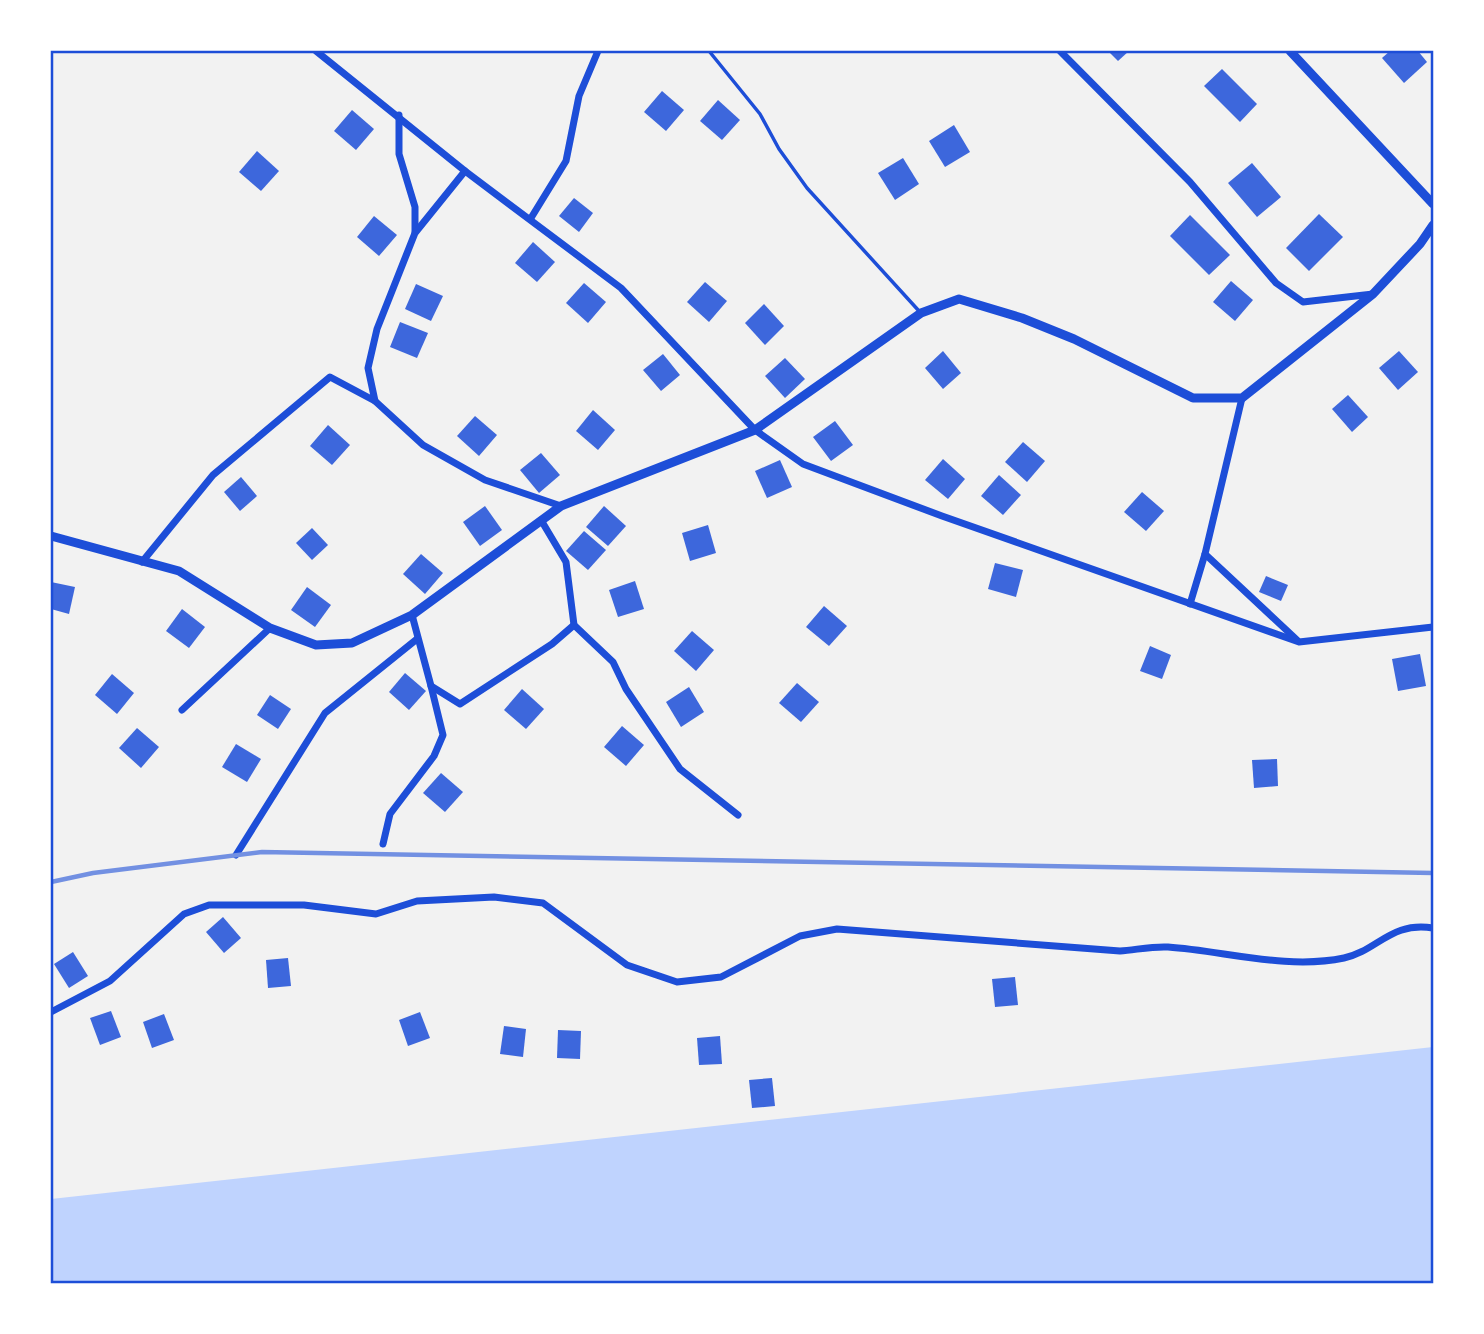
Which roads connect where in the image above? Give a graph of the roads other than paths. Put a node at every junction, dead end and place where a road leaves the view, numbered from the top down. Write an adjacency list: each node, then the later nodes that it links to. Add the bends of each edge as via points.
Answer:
1 (316, 51): 6 (street)
2 (598, 51): 9 (street, via 579,96 566,161)
3 (709, 51): 13 (lane, via 760,114 807,188)
4 (1060, 51): 12 (street, via 1190,182 1276,283 1303,302)
5 (1290, 51): 8 (street)
6 (399, 116): 7 (street); 11 (street, via 399,154 415,207)
7 (465, 171): 9 (street); 11 (street)
8 (1433, 204)
9 (531, 218): 16 (street, via 621,288)
10 (1433, 225): 12 (street)
11 (415, 233): 15 (street, via 377,329 368,368)
12 (1373, 294): 14 (street)
13 (921, 313): 14 (street, via 959,299 1074,339 1193,398); 16 (street)
14 (1242, 398): 20 (street)
15 (375, 401): 17 (street, via 423,445 444,457 485,480); 21 (street, via 330,377 214,475)
16 (755, 430): 17 (street); 22 (street, via 803,464)
17 (561, 506): 18 (street)
18 (541, 520): 23 (street); 24 (street, via 566,562)
19 (51, 536): 21 (street)
20 (1205, 554): 22 (street); 28 (street)
21 (142, 562): 26 (street, via 179,571)
22 (1190, 604): 28 (street)
23 (412, 615): 26 (street, via 352,642 316,645); 27 (street)
24 (574, 625): 29 (street, via 460,704); 31 (street, via 613,662 680,769)
25 (1433, 627): 28 (street)
26 (270, 628): 30 (street)
27 (417, 639): 29 (street); 33 (street, via 325,713)
28 (1300, 642)
29 (431, 686): 32 (street, via 443,735 434,756 390,814)
30 (182, 710)
31 (738, 815)
32 (383, 844)
33 (236, 855)
34 (1433, 928): 35 (street, via 1419,926 1390,934 1346,958 1290,961 1166,946 1120,951 837,929 800,936 721,977 677,982 627,965 543,902 495,897 417,901 376,914 304,905 209,905 184,914 110,981)
35 (51, 1012)

